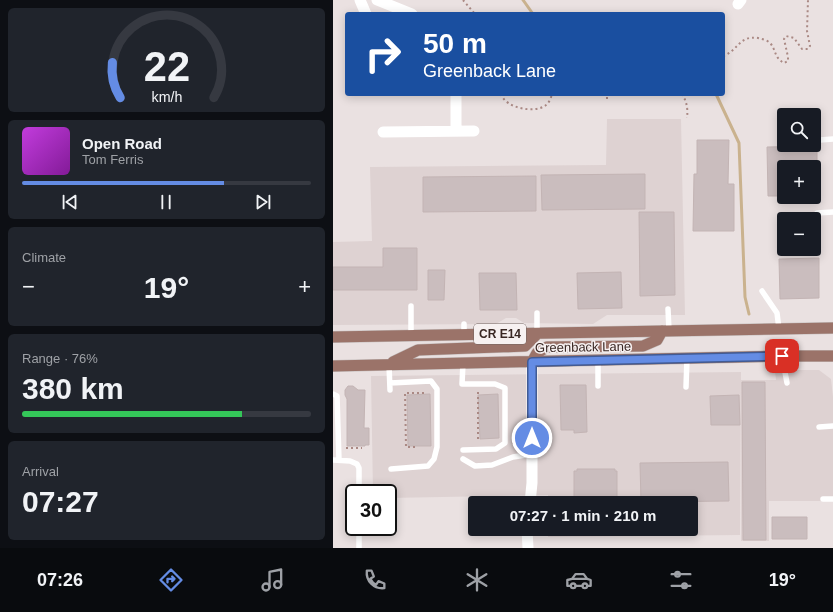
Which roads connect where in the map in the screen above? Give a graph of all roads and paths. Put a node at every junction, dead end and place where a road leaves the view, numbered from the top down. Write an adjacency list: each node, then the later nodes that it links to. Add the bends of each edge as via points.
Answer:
1 (360, 0): 5 (street)
2 (377, 0): 6 (street)
3 (463, 0): 7 (path)
4 (808, 0): 8 (path, via 808,49 802,49 794,38 786,36 788,61 784,63 779,60 770,43 755,38 745,39)
5 (365, 12)
6 (407, 12)
7 (473, 12)
8 (725, 55)
9 (456, 96): 14 (street)
10 (502, 96): 11 (path, via 512,105 526,109 537,109 546,105)
11 (551, 96)
12 (683, 96): 13 (path, via 688,111)
13 (687, 118)
14 (456, 131): 15 (street); 16 (street)
15 (474, 131)
16 (383, 132)
17 (833, 139): 18 (lane)
18 (821, 140)
19 (833, 212): 20 (lane)
20 (821, 213)
21 (762, 291): 25 (lane, via 777,313)
22 (411, 306): 29 (lane)
23 (668, 309): 27 (lane)
24 (537, 313): 28 (lane)
25 (779, 328): 26 (main road, Greenback Lane / CR E14); 27 (main road, Greenback Lane / CR E14)
26 (833, 328)
27 (666, 331): 28 (main road, Greenback Lane / CR E14); 35 (main road, via 657,340 643,346 547,347 537,353)
28 (537, 334): 29 (main road, Greenback Lane / CR E14, via 464,330); 37 (main road, via 525,346 418,350)
29 (411, 336): 30 (main road, Greenback Lane / CR E14)
30 (333, 337)
31 (782, 356): 32 (main road, Greenback Lane / CR E14); 33 (main road, Greenback Lane / CR E14); 40 (lane)
32 (833, 356)
33 (687, 358): 34 (main road, Greenback Lane / CR E14); 43 (lane)
34 (598, 360): 35 (main road, Greenback Lane / CR E14); 42 (lane)
35 (532, 362): 36 (main road, Greenback Lane / CR E14); 54 (street)
36 (463, 363): 37 (main road, Greenback Lane / CR E14); 41 (lane, via 463,384)
37 (389, 364): 38 (main road, Greenback Lane / CR E14); 39 (lane)
38 (333, 366)
39 (390, 383): 44 (lane); 57 (lane, via 431,381 437,389 437,447 434,459 428,466)
40 (787, 383)
41 (480, 384): 49 (path); 50 (lane, via 495,384 505,388)
42 (598, 386)
43 (687, 387)
44 (390, 390)
45 (425, 393): 52 (path, via 405,393 406,448)
46 (333, 394): 56 (lane, via 337,396)
47 (833, 426): 48 (lane)
48 (819, 427)
49 (478, 441)
50 (505, 442): 51 (path); 53 (lane, via 496,449)
51 (519, 442)
52 (415, 447)
53 (463, 450)
54 (532, 454): 55 (lane, via 513,457 492,465 475,466); 59 (street)
55 (463, 459)
56 (336, 460): 58 (lane, via 357,464)
57 (391, 469)
58 (359, 484)
59 (531, 496)
60 (823, 499): 61 (lane)
61 (833, 499)
62 (359, 536): 64 (lane)
63 (527, 536): 65 (street)
64 (359, 548)
65 (528, 548)

